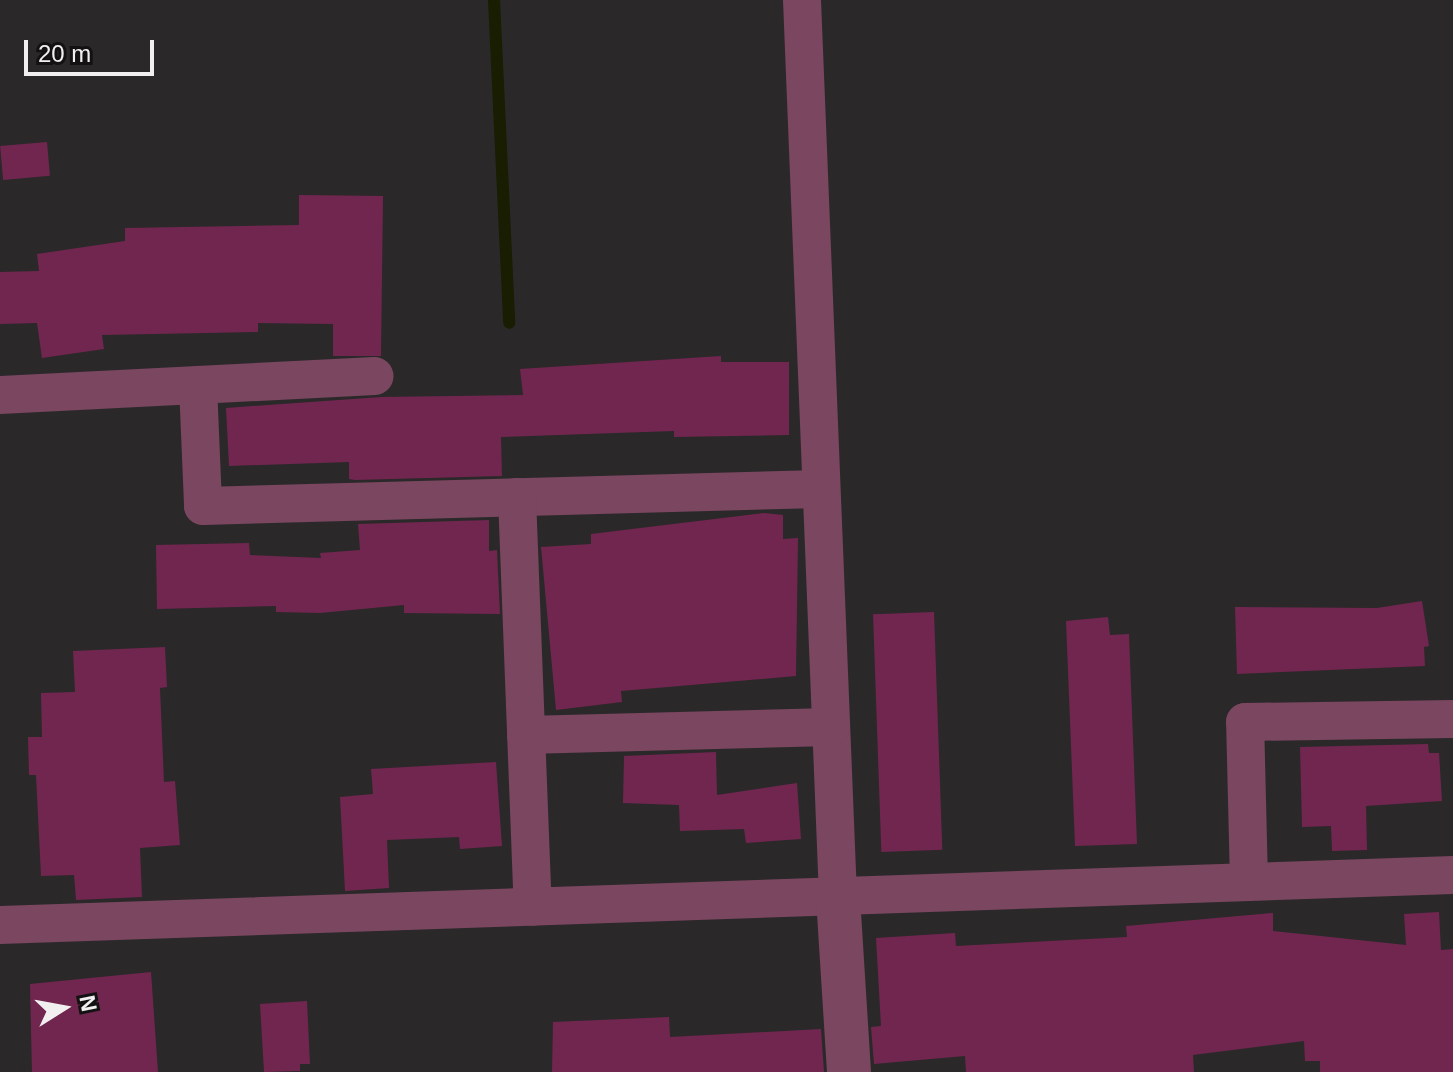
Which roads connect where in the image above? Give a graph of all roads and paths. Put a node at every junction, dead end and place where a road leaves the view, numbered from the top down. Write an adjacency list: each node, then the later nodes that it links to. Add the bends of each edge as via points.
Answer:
1 (802, 0): 5 (street)
2 (375, 376): 3 (street)
3 (198, 385): 4 (street); 6 (street, via 203,506)
4 (0, 395)
5 (821, 489): 6 (street); 8 (street)
6 (517, 497): 9 (street)
7 (1453, 719): 11 (street, via 1245,722)
8 (831, 727): 9 (street); 12 (street)
9 (526, 735): 13 (street)
10 (1453, 875): 11 (street)
11 (1249, 882): 12 (street)
12 (838, 897): 13 (street); 15 (street)
13 (533, 907): 14 (street)
14 (0, 925)
15 (849, 1072)

